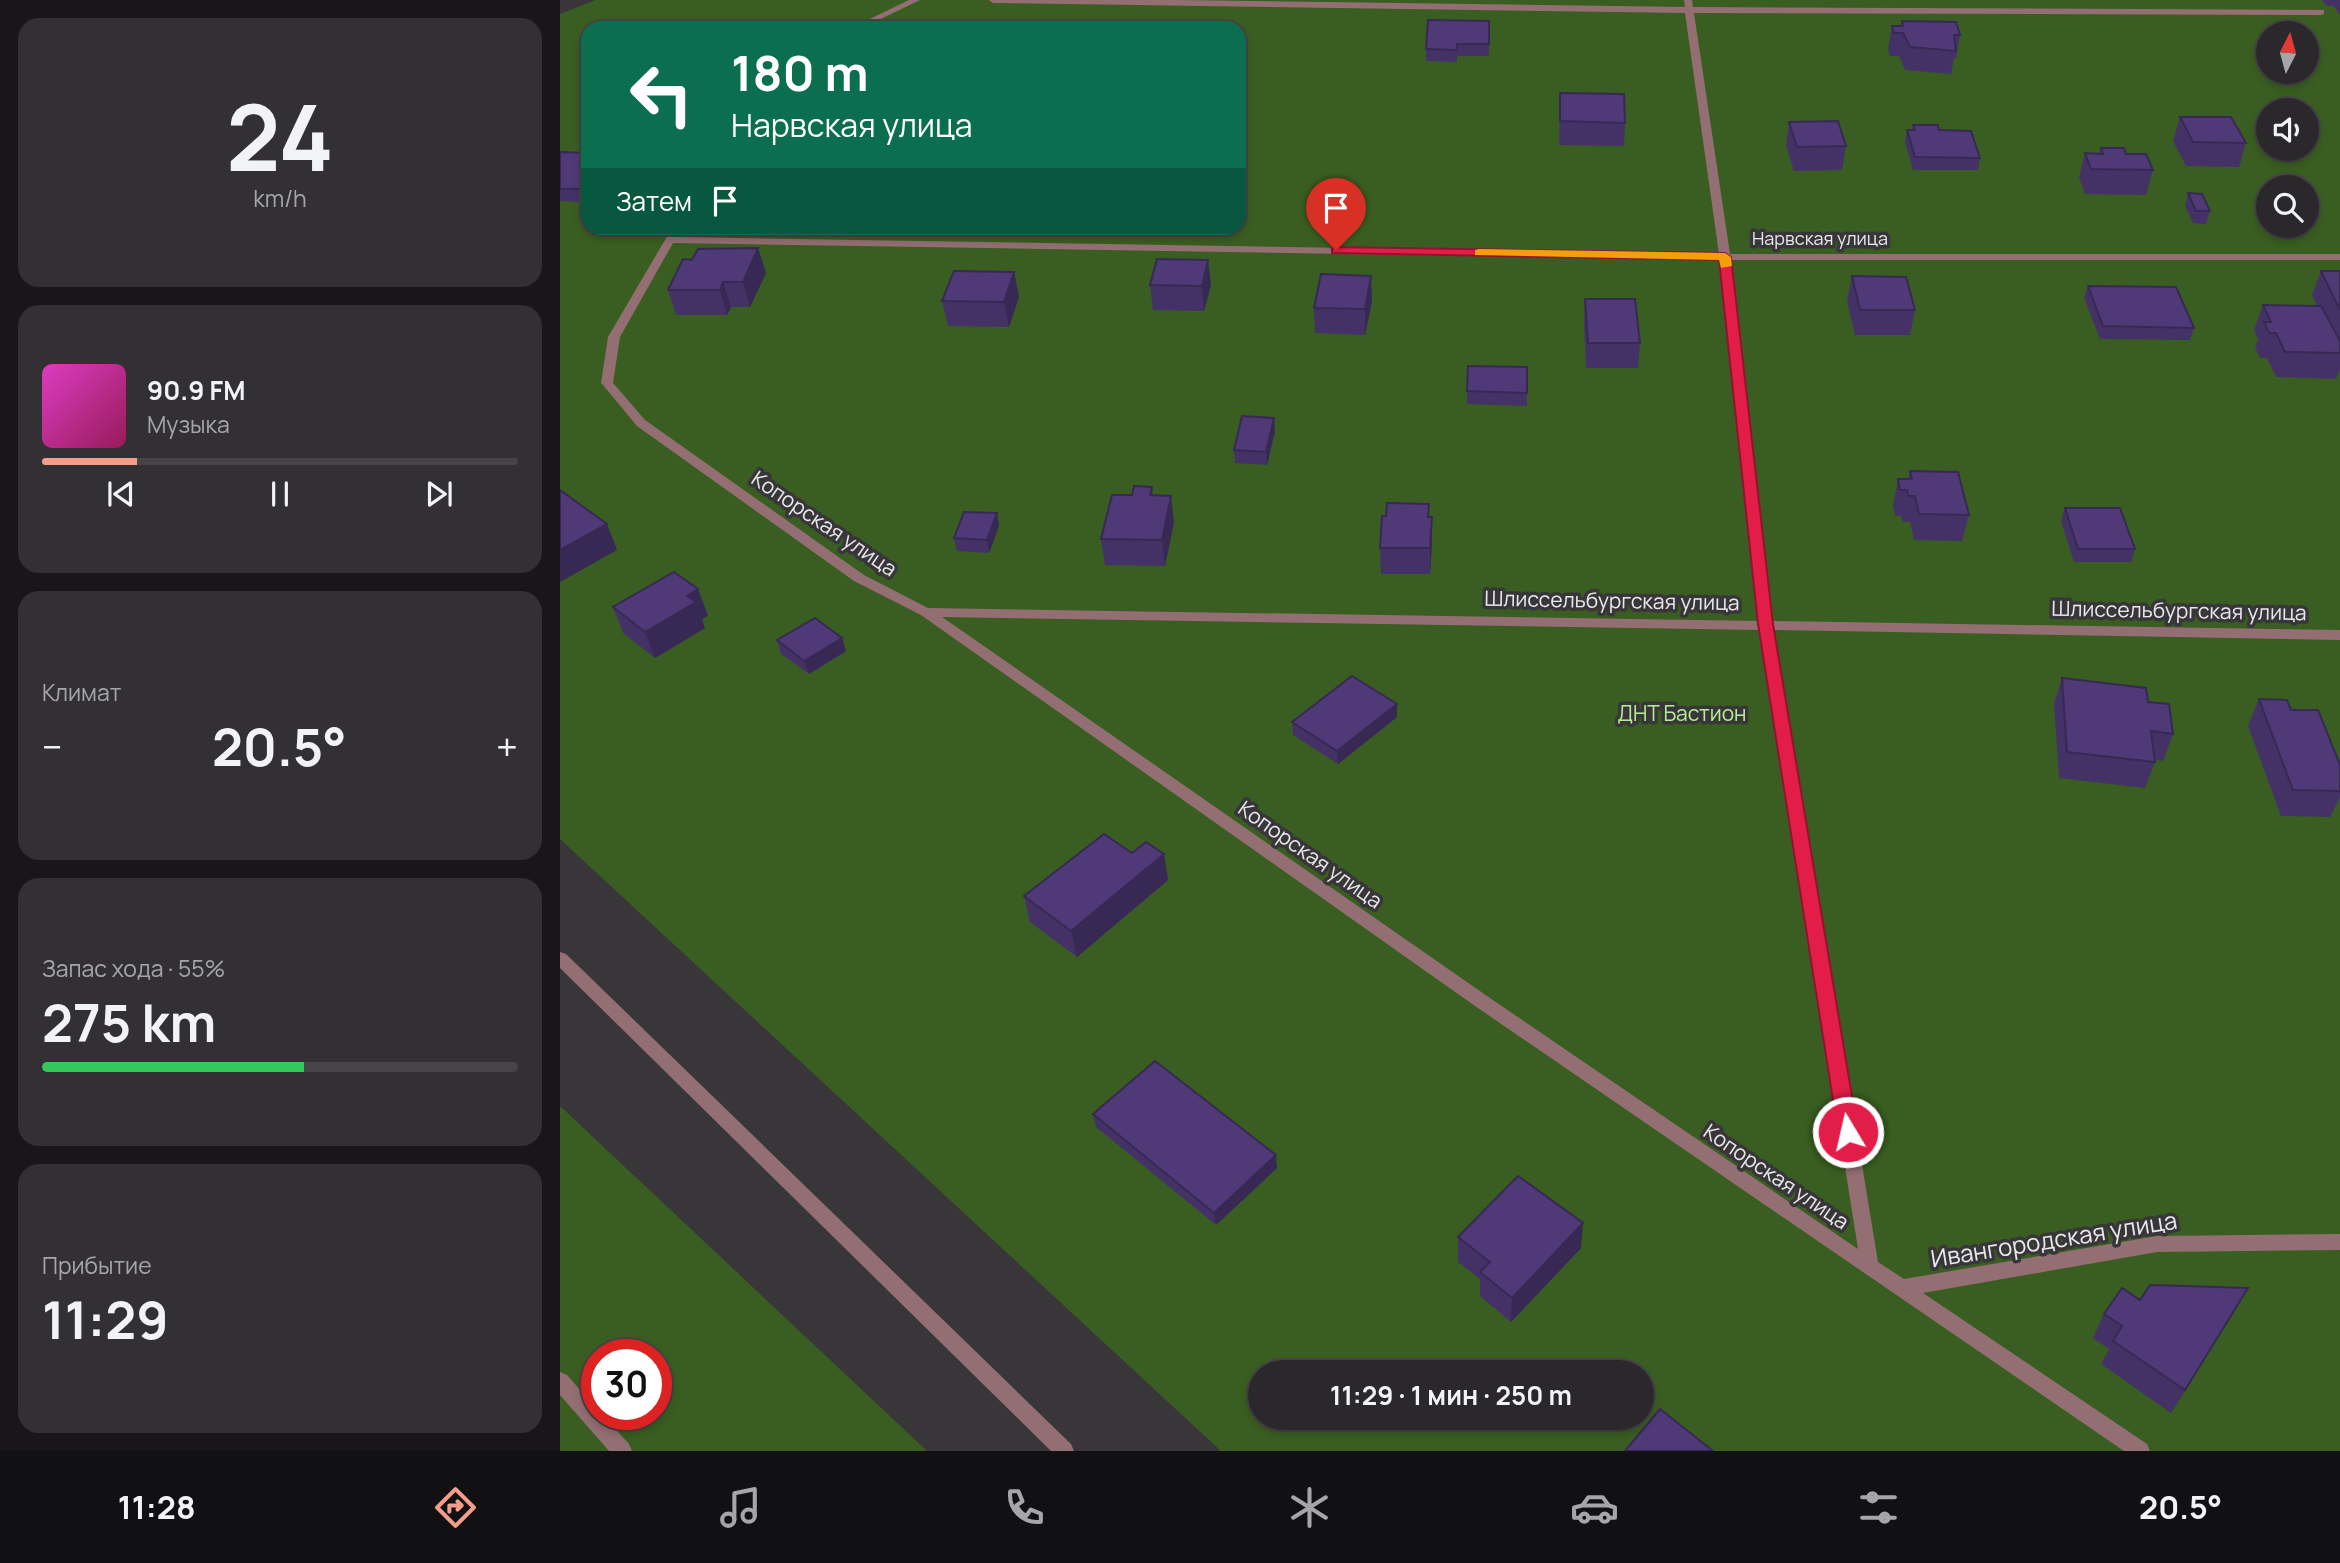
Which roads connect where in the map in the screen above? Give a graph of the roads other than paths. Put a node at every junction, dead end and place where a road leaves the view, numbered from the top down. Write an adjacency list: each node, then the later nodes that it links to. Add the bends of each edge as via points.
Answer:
1 (916, 0): 5 (street)
2 (993, 0): 3 (street)
3 (1689, 5): 4 (street); 8 (street)
4 (2321, 12)
5 (870, 21)
6 (673, 235): 10 (street, Копорская улица, via 614,337 607,383 642,423 859,578)
7 (720, 235): 8 (street, Нарвская улица)
8 (1725, 257): 9 (street, Нарвская улица); 11 (street)
9 (2340, 257)
10 (926, 611): 11 (street, Шлиссельбургская улица); 15 (street, Копорская улица, via 1481,1001)
11 (1766, 624): 12 (street, Шлиссельбургская улица); 15 (street)
12 (2340, 635)
13 (560, 958): 19 (street)
14 (2340, 1242): 16 (street, Ивангородская улица, via 2157,1244)
15 (1870, 1266): 16 (street, Копорская улица)
16 (1902, 1288): 20 (street, Копорская улица)
17 (560, 1381): 18 (street)
18 (622, 1451)
19 (1064, 1451)
20 (2140, 1451)

